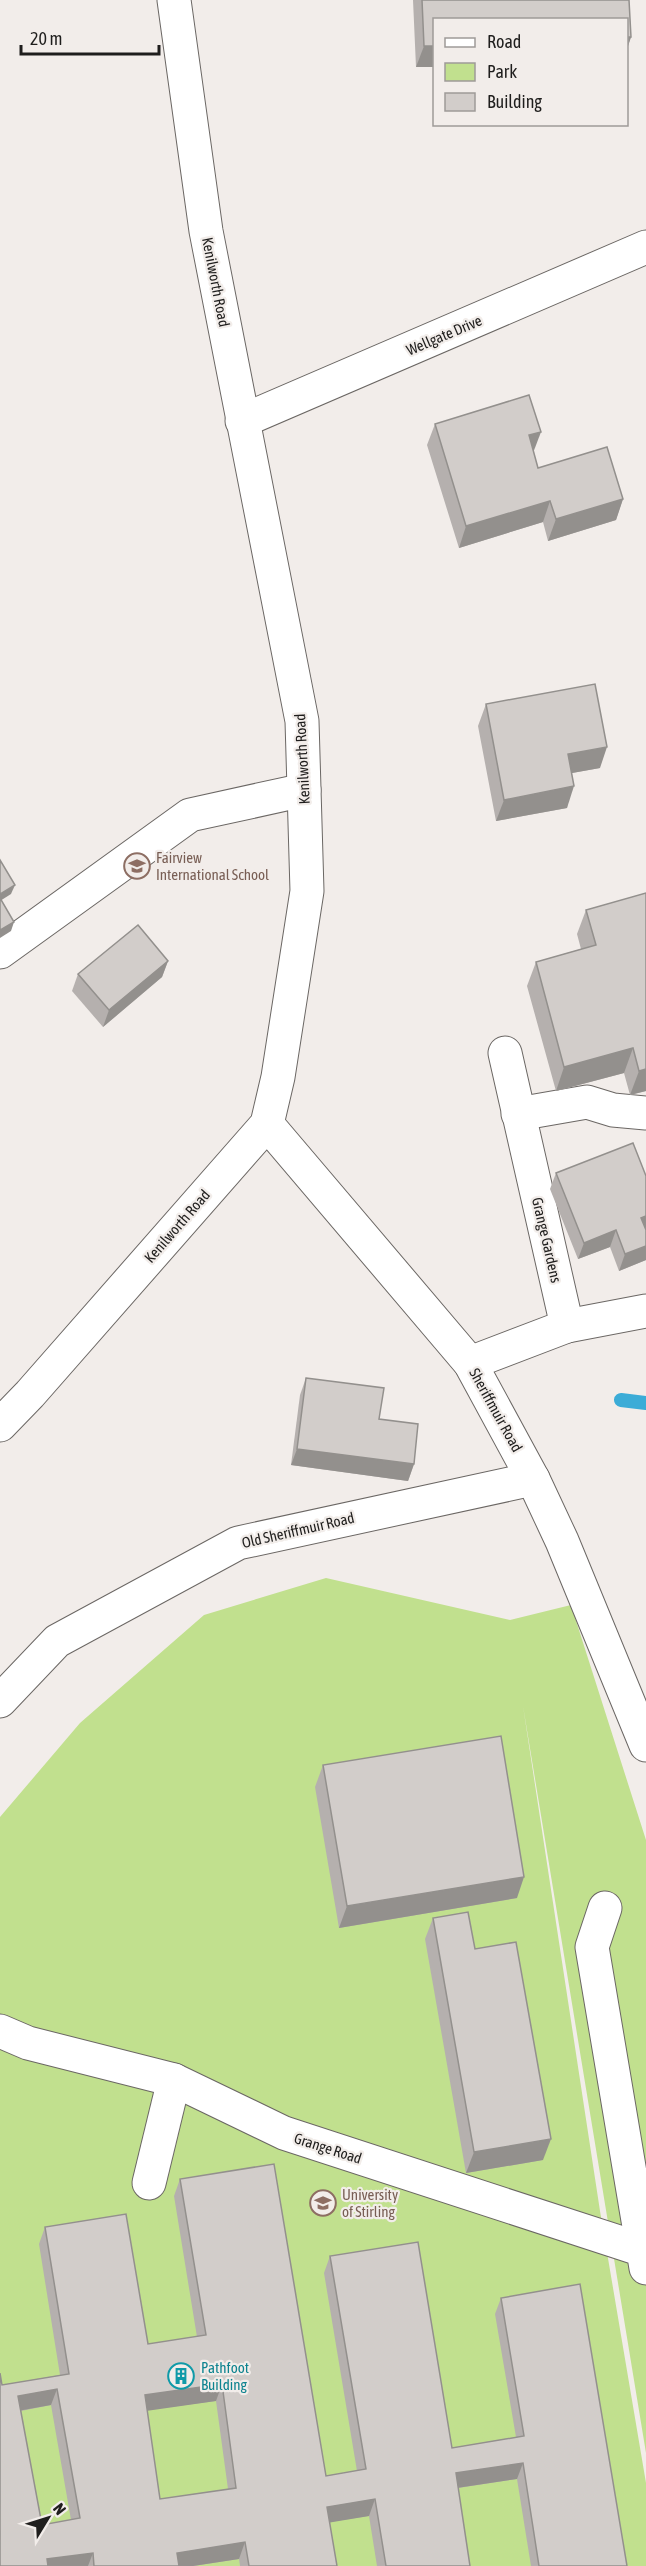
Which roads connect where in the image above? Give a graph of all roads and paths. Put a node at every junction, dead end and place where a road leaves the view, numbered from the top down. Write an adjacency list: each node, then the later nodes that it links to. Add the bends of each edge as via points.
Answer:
1 (174, 0): 3 (street, Kenilworth Road, via 206,231)
2 (646, 248): 3 (street, Wellgate Drive)
3 (242, 421): 4 (street, Kenilworth Road, via 302,721)
4 (304, 790): 5 (street, via 190,815); 9 (street, Kenilworth Road, via 307,891)
5 (0, 952)
6 (505, 1053): 8 (street, Grange Gardens)
7 (646, 1113): 8 (street, via 613,1110 587,1102)
8 (518, 1114): 11 (street, Grange Gardens)
9 (267, 1124): 12 (street, Sheriffmuir Road); 13 (street, Kenilworth Road)
10 (646, 1311): 11 (street)
11 (567, 1326): 12 (street)
12 (470, 1363): 14 (street, Sheriffmuir Road)
13 (0, 1425)
14 (533, 1479): 15 (street, Old Sheriffmuir Road, via 238,1543 57,1641); 16 (street, Sheriffmuir Road)
15 (0, 1701)
16 (646, 1745)
17 (605, 1908): 21 (street, via 592,1947)
18 (0, 2031): 19 (street, Grange Road, via 28,2043)
19 (174, 2080): 20 (street); 21 (street, Grange Road, via 284,2133)
20 (149, 2183)
21 (645, 2259)

